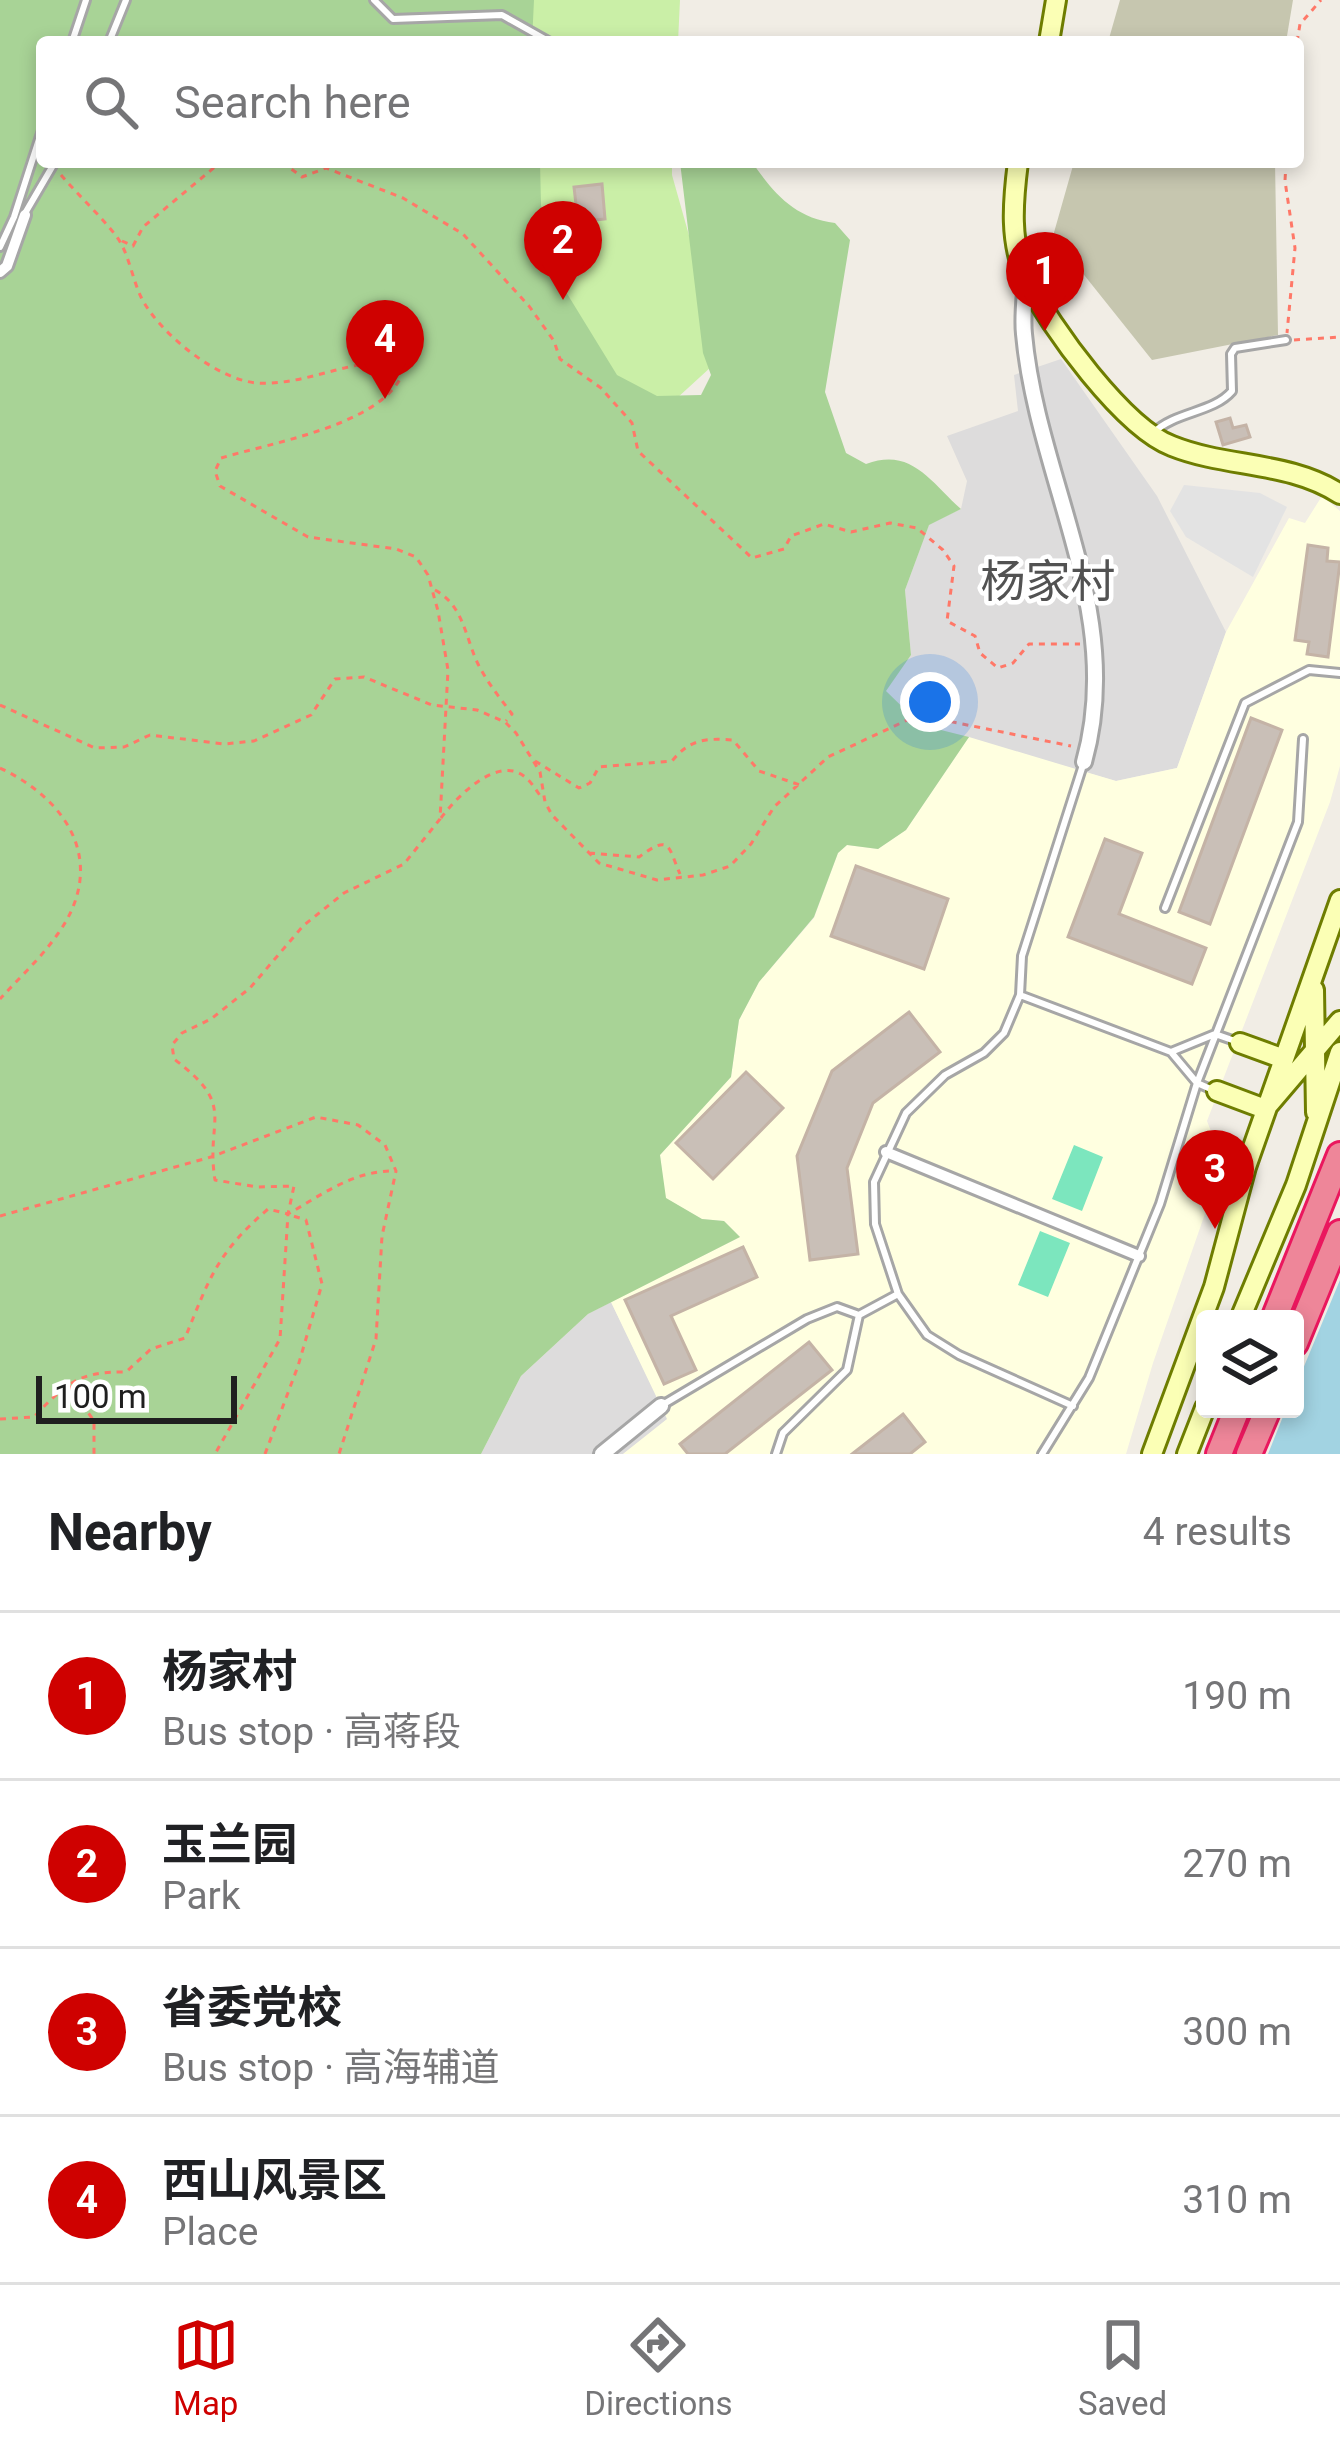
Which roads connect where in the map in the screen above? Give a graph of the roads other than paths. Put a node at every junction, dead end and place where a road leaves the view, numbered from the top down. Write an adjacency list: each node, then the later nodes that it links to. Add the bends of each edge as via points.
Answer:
1 (86, 0): 5 (lane)
2 (126, 0): 6 (lane)
3 (374, 0): 7 (lane, via 393,19 502,16)
4 (1056, 0): 8 (main road)
5 (74, 36)
6 (111, 36)
7 (539, 36)
8 (1050, 36)
9 (36, 153): 12 (lane)
10 (51, 168): 12 (lane)
11 (1017, 168): 15 (main road, via 1011,214)
12 (20, 216): 13 (lane); 14 (street)
13 (0, 248)
14 (0, 272)
15 (1026, 278): 17 (main road, via 1091,374); 21 (street, via 1031,385 1092,608 1095,708)
16 (1286, 340): 17 (lane, via 1235,348 1224,400 1176,416)
17 (1150, 435): 18 (main road, via 1190,453 1301,474)
18 (1340, 494)
19 (1340, 673): 23 (lane, via 1309,670 1245,703)
20 (1303, 739): 27 (lane, via 1298,822)
21 (1086, 756): 25 (lane, via 1022,956)
22 (1340, 900): 24 (main road)
23 (1165, 908)
24 (1314, 979): 29 (main road); 32 (main road)
25 (1020, 994): 30 (lane); 37 (lane, via 1004,1033 906,1113)
26 (1340, 1021): 29 (main road)
27 (1215, 1034): 28 (lane); 30 (lane); 33 (lane)
28 (1240, 1043): 32 (main road)
29 (1315, 1051): 35 (main road); 36 (main road)
30 (1171, 1052): 33 (lane)
31 (1340, 1052): 36 (main road)
32 (1284, 1059): 35 (main road)
33 (1197, 1083): 34 (lane); 40 (lane)
34 (1216, 1091): 35 (main road)
35 (1265, 1109): 54 (main road, via 1214,1287)
36 (1316, 1127): 42 (main road)
37 (886, 1152): 40 (street); 41 (lane, via 874,1182 875,1224)
38 (1340, 1155): 43 (highway)
39 (1340, 1233): 45 (highway)
40 (1139, 1256): 47 (lane)
41 (898, 1294): 44 (lane); 47 (lane, via 927,1335)
42 (1244, 1310)
43 (1278, 1310)
44 (859, 1315): 46 (lane, via 837,1307 807,1319); 52 (lane, via 847,1370 783,1433)
45 (1304, 1320)
46 (661, 1406): 51 (street)
47 (1072, 1406): 53 (lane)
48 (1201, 1418): 55 (main road)
49 (1233, 1418): 56 (highway)
50 (1264, 1418): 57 (highway)
51 (602, 1454)
52 (776, 1454)
53 (1042, 1454)
54 (1153, 1454)
55 (1187, 1454)
56 (1219, 1454)
57 (1249, 1454)

